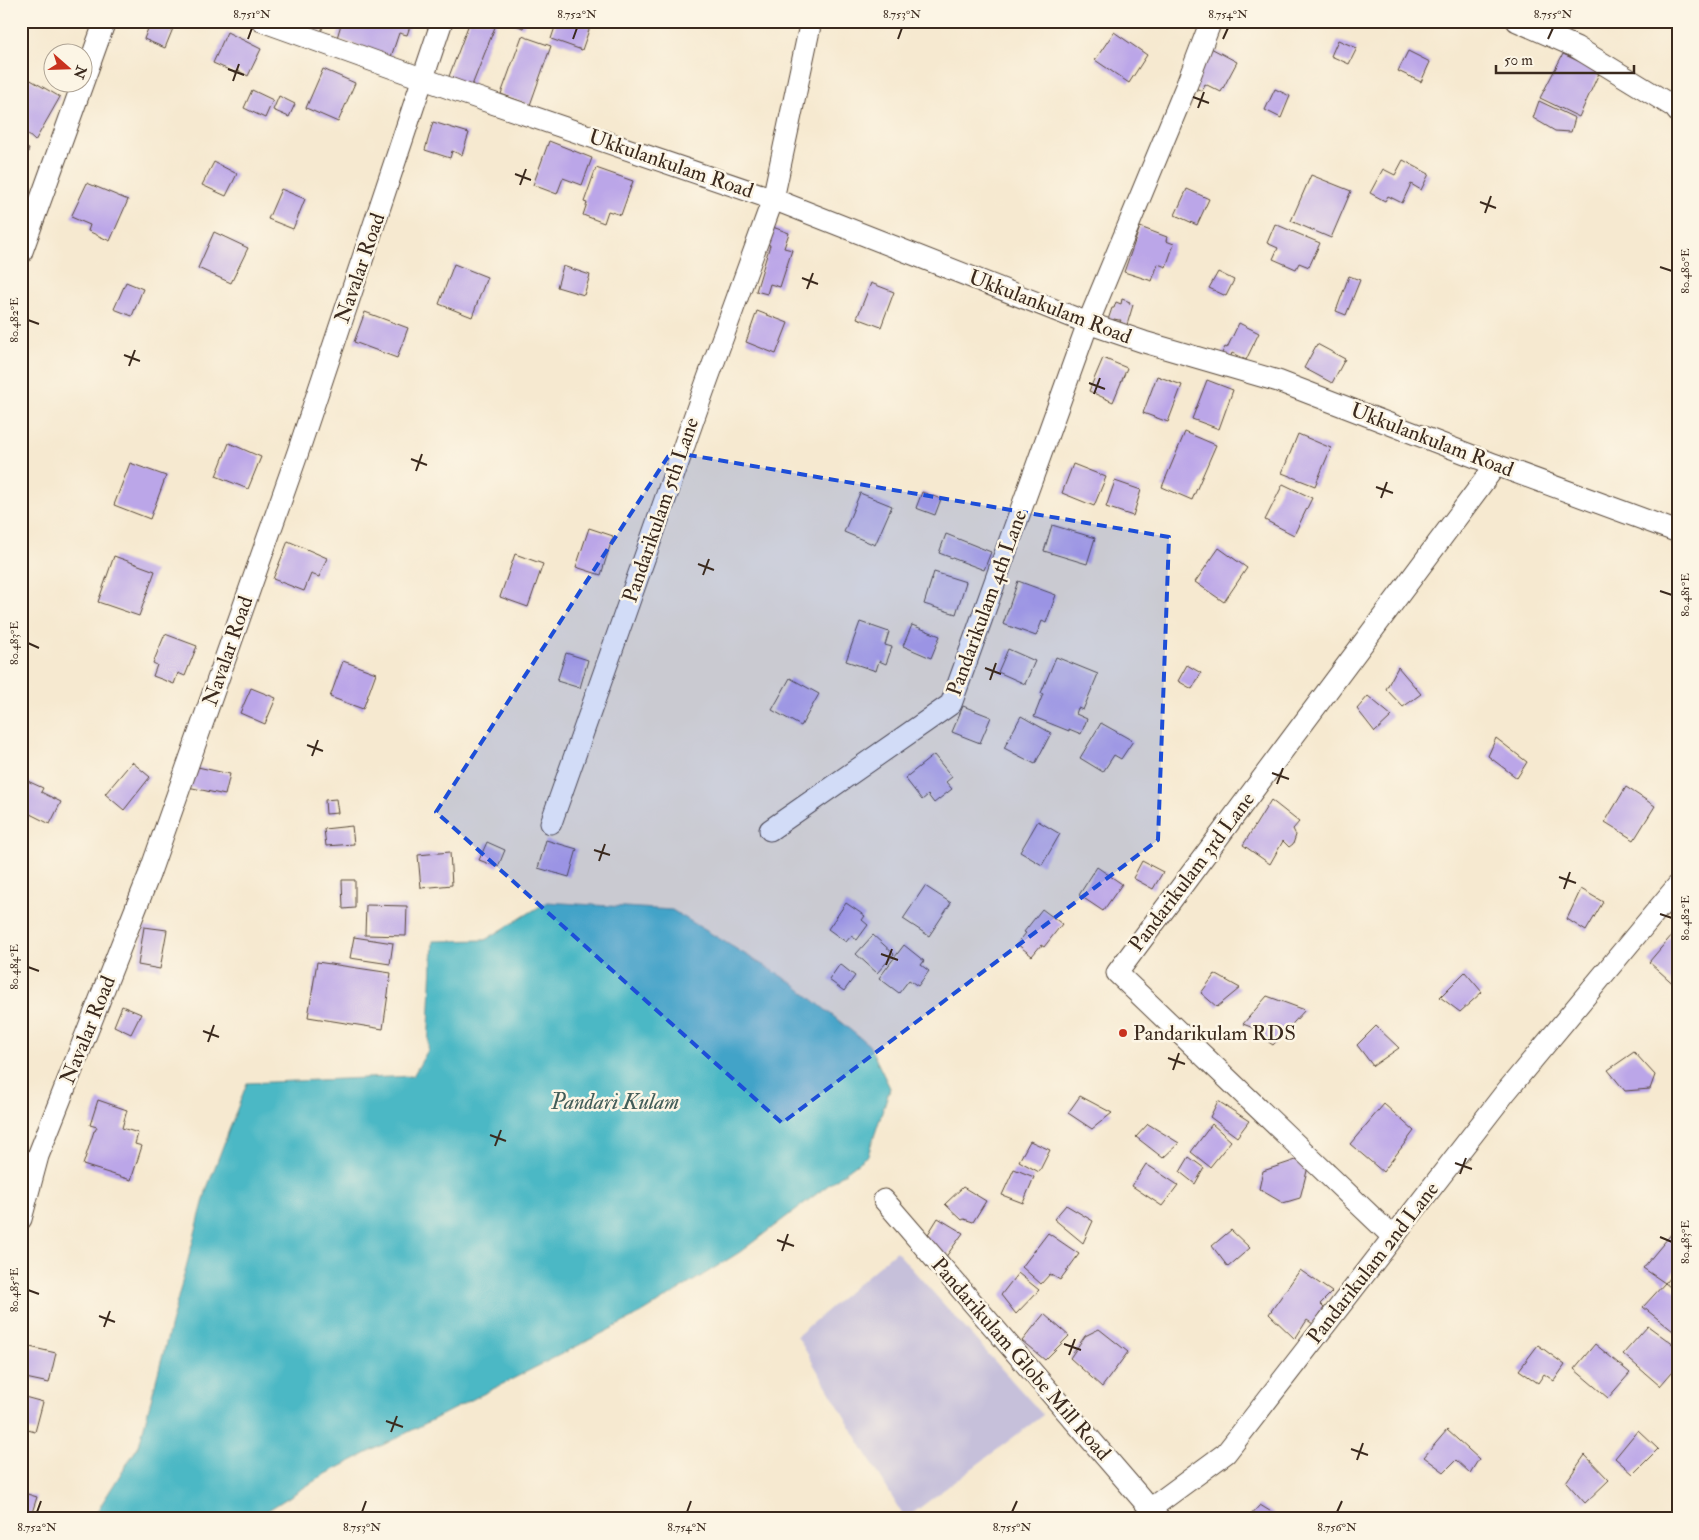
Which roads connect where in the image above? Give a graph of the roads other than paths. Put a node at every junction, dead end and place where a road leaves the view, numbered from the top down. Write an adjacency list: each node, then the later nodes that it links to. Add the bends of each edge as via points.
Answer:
1 (105, 21): 10 (street)
2 (262, 21): 7 (street, Ukkulankulam Road)
3 (442, 21): 7 (street, Navalar Road)
4 (812, 21): 9 (street, Pandarikulam 5th Lane)
5 (1211, 21): 12 (street, Pandarikulam 4th Lane)
6 (1517, 21): 8 (street, via 1576,47)
7 (424, 78): 9 (street, Ukkulankulam Road); 19 (street, Navalar Road, via 150,875 38,1156)
8 (1678, 112)
9 (773, 199): 12 (street, Ukkulankulam Road); 15 (street, Pandarikulam 5th Lane)
10 (25, 232): 11 (street)
11 (21, 254)
12 (1088, 323): 13 (street, Ukkulankulam Road, via 1278,381); 16 (street, Pandarikulam 4th Lane, via 951,704)
13 (1496, 465): 14 (street, Ukkulankulam Road); 20 (street, Pandarikulam 3rd Lane, via 1117,973)
14 (1678, 532)
15 (551, 823)
16 (770, 830)
17 (1678, 885): 20 (street, Pandarikulam 2nd Lane, via 1505,1093)
18 (884, 1200): 21 (street, Pandarikulam Globe Mill Road)
19 (21, 1219)
20 (1393, 1237): 21 (street, Pandarikulam 2nd Lane, via 1226,1453)
21 (1155, 1514)

